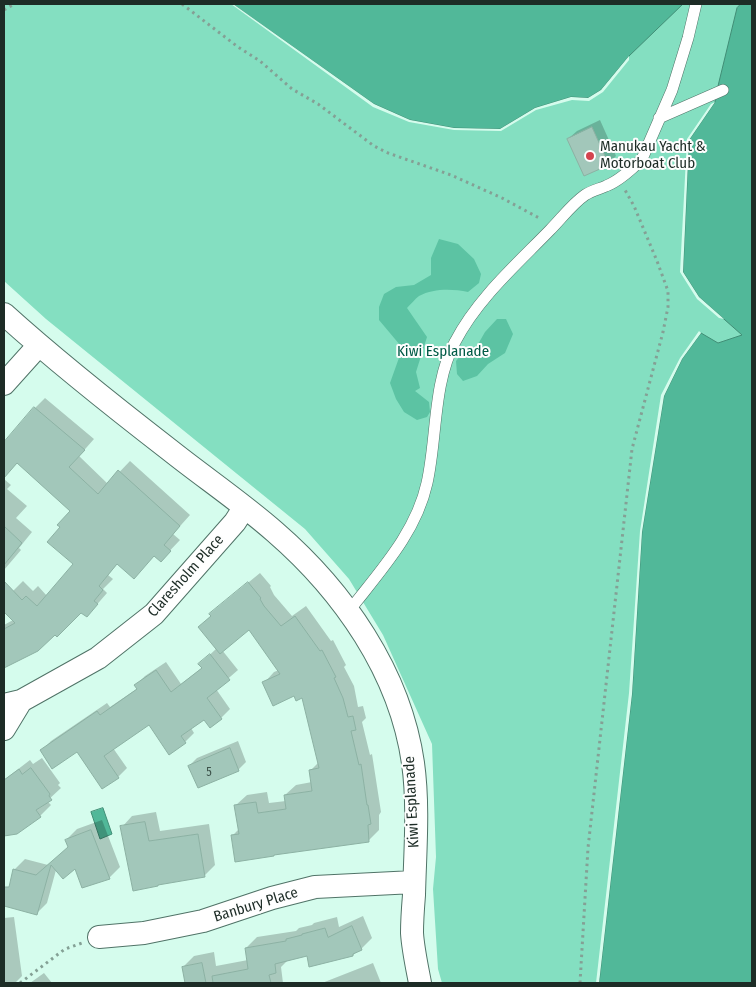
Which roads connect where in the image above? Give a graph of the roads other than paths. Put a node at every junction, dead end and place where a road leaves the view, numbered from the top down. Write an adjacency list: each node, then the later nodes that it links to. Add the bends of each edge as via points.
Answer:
1 (696, 4): 3 (lane, via 672,90)
2 (723, 90): 3 (lane)
3 (659, 118): 8 (lane, via 642,159 614,182 584,195 490,292 454,342 438,398 427,485 419,507 403,542)
4 (4, 314): 5 (street, Kiwi Esplanade)
5 (39, 345): 6 (street); 7 (street, Kiwi Esplanade)
6 (4, 384)
7 (244, 508): 8 (street, Kiwi Esplanade, via 293,549); 9 (street, Claresholm Place, via 154,614 98,658)
8 (349, 611): 11 (street, Kiwi Esplanade, via 372,647 405,726 413,764)
9 (12, 703): 10 (street, Claresholm Place)
10 (4, 729)
11 (414, 882): 12 (street, Banbury Place, via 315,887 203,922); 13 (street, Kiwi Esplanade, via 412,933)
12 (99, 937)
13 (420, 983)

